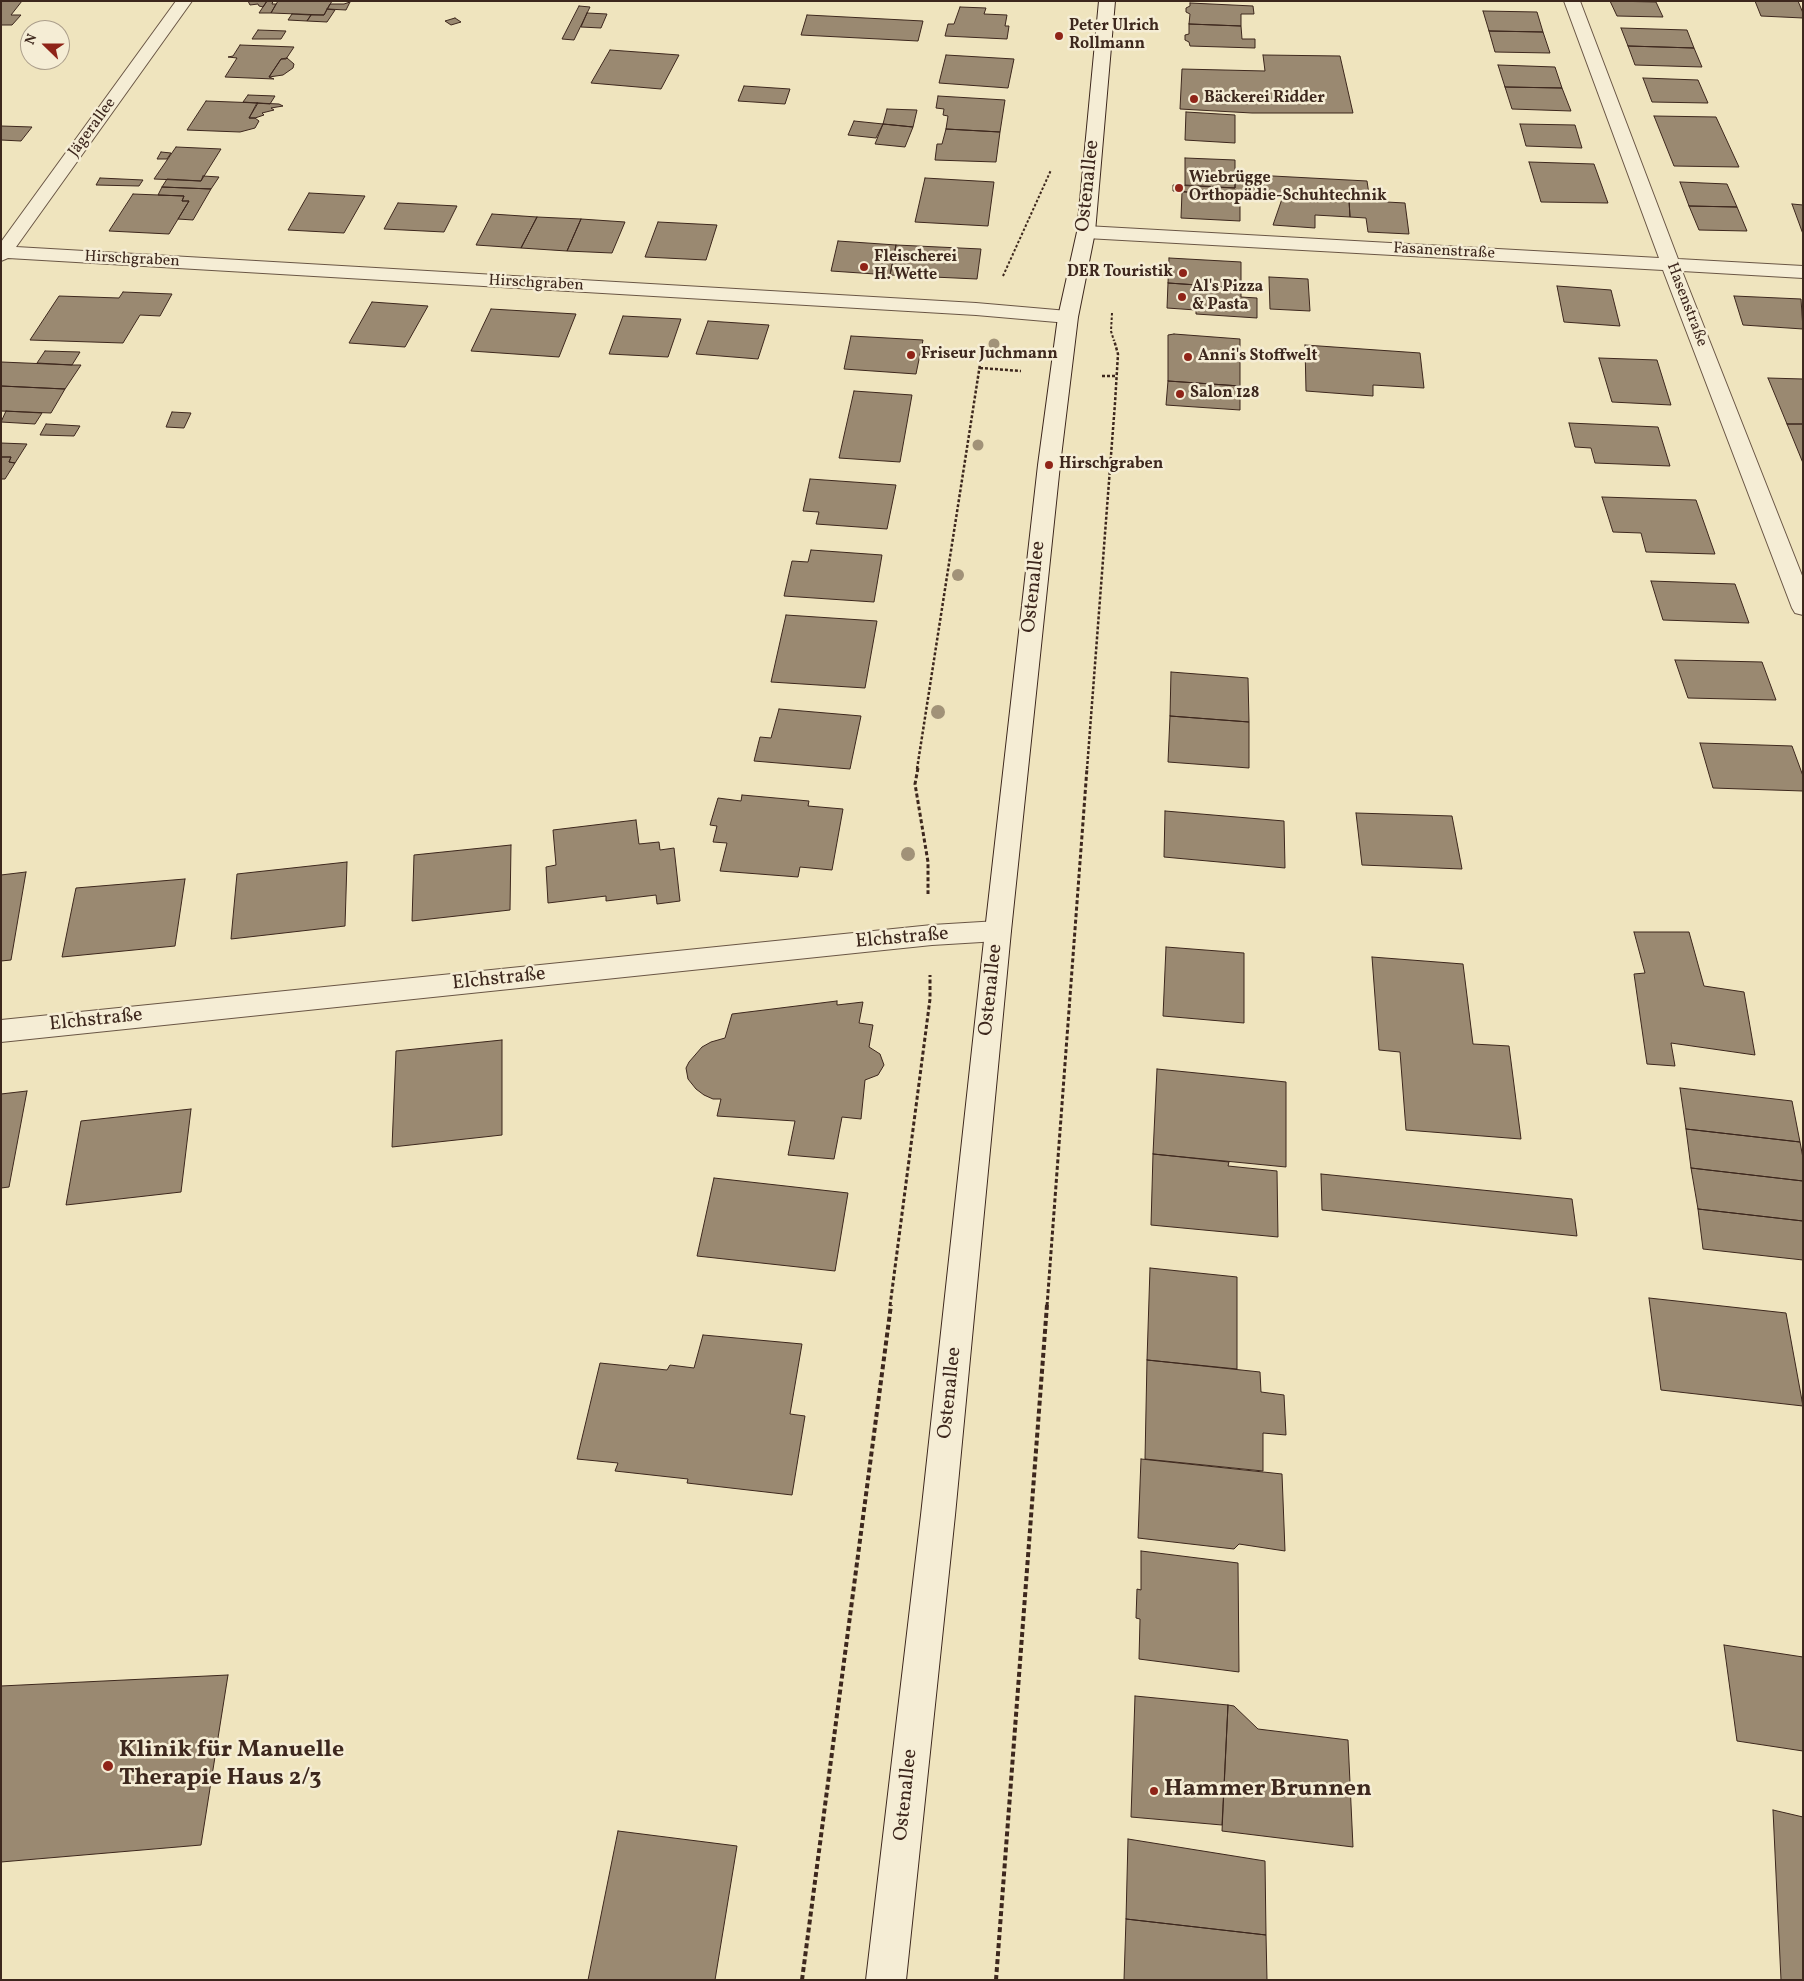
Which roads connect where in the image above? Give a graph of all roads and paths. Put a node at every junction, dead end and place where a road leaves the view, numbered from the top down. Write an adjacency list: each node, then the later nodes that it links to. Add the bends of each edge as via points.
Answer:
1 (184, 1): 6 (street, Jägerallee)
2 (1107, 1): 5 (street, Ostenallee)
3 (1572, 1): 7 (street, Hasenstraße)
4 (1053, 165): 10 (path, via 1013,252)
5 (1086, 232): 7 (street, Fasanenstraße); 11 (street, Ostenallee)
6 (2, 254): 10 (street, Hirschgraben)
7 (1670, 264): 8 (street, Fasanenstraße); 12 (street, Hasenstraße)
8 (1803, 272)
9 (1113, 309): 18 (path, via 1111,331 1118,354)
10 (993, 311): 11 (street, Hirschgraben); 14 (path, via 976,384 914,784 928,862)
11 (1068, 317): 13 (street, Ostenallee)
12 (1803, 608)
13 (998, 931): 14 (street, Elchstraße); 17 (street, Ostenallee)
14 (932, 935): 15 (street, Elchstraße); 16 (path, via 930,999)
15 (1, 1030)
16 (802, 1980)
17 (886, 1980)
18 (996, 1980)

